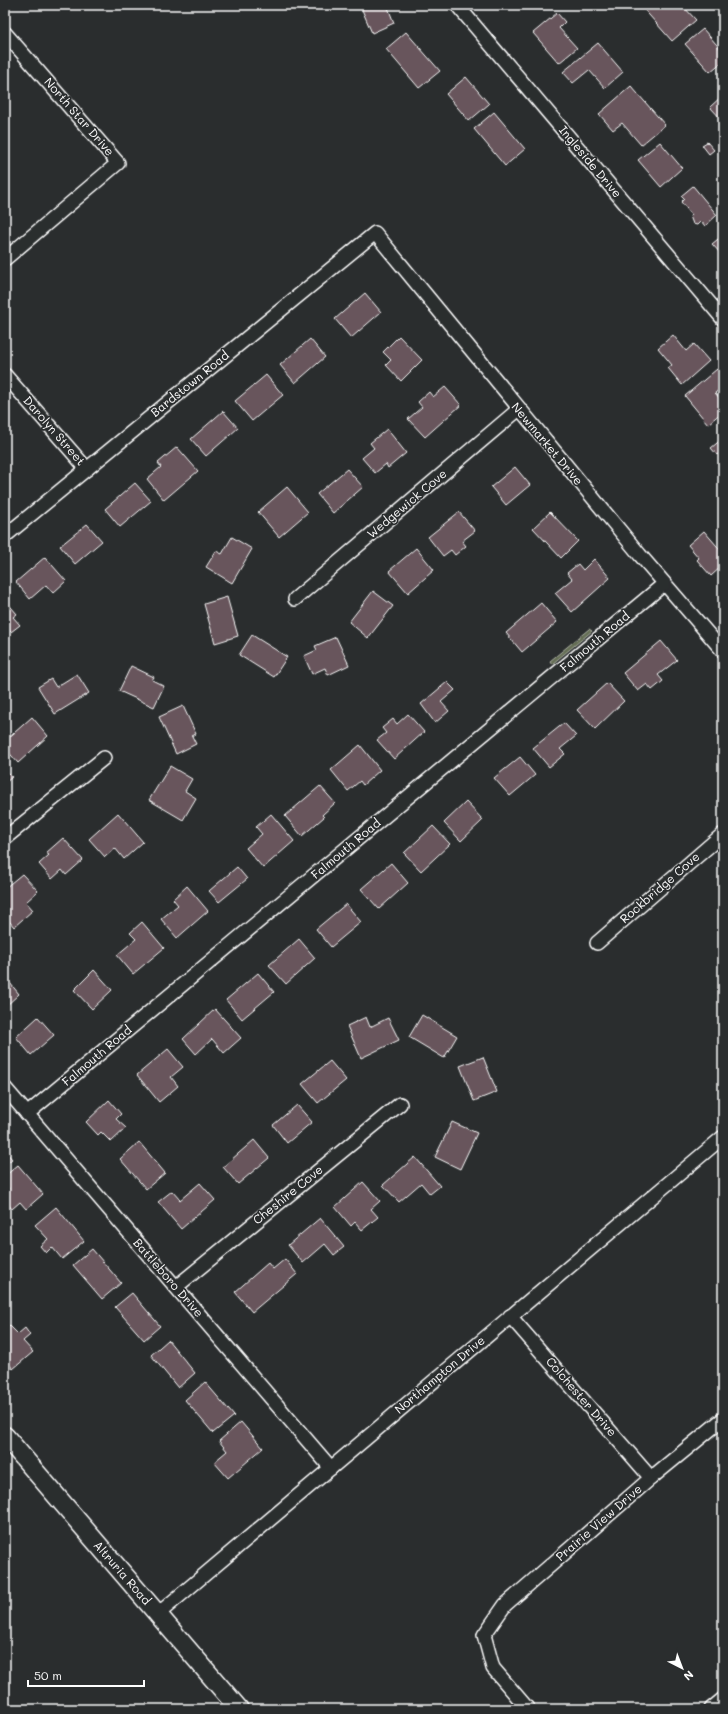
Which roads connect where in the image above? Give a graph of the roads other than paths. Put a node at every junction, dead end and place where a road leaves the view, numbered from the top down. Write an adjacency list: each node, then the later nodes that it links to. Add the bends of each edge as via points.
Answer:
1 (457, 5): 5 (street, Ingleside Drive)
2 (5, 33): 4 (street, North Star Drive, via 118,162)
3 (375, 234): 7 (street, Newmarket Drive); 8 (street, Bardstown Road)
4 (5, 259)
5 (723, 319)
6 (5, 375): 8 (street, Darolyn Street)
7 (519, 409): 10 (street, Newmarket Drive); 11 (street, Wedgewick Cove)
8 (87, 468): 9 (street, Bardstown Road)
9 (5, 536)
10 (664, 584): 12 (street, Newmarket Drive); 19 (street, Falmouth Road)
11 (295, 599)
12 (723, 651)
13 (104, 758): 15 (street)
14 (723, 834): 16 (street, Rockbridge Cove)
15 (5, 838)
16 (598, 943)
17 (5, 1088): 19 (street, Battleboro Drive)
18 (400, 1104): 21 (street, Cheshire Cove)
19 (27, 1114): 21 (street, Battleboro Drive)
20 (723, 1137): 22 (street, Northampton Drive)
21 (176, 1287): 25 (street, Battleboro Drive)
22 (510, 1316): 25 (street, Northampton Drive); 26 (street, Colchester Drive)
23 (723, 1419): 26 (street, Prairie View Drive)
24 (5, 1436): 27 (street, Altruria Road)
25 (331, 1468): 27 (street, Northampton Drive)
26 (651, 1478): 30 (street, Prairie View Drive, via 505,1605 484,1634 494,1668)
27 (158, 1614): 29 (street, Altruria Road)
28 (723, 1699): 31 (street)
29 (239, 1709)
30 (528, 1709)
31 (711, 1709)

